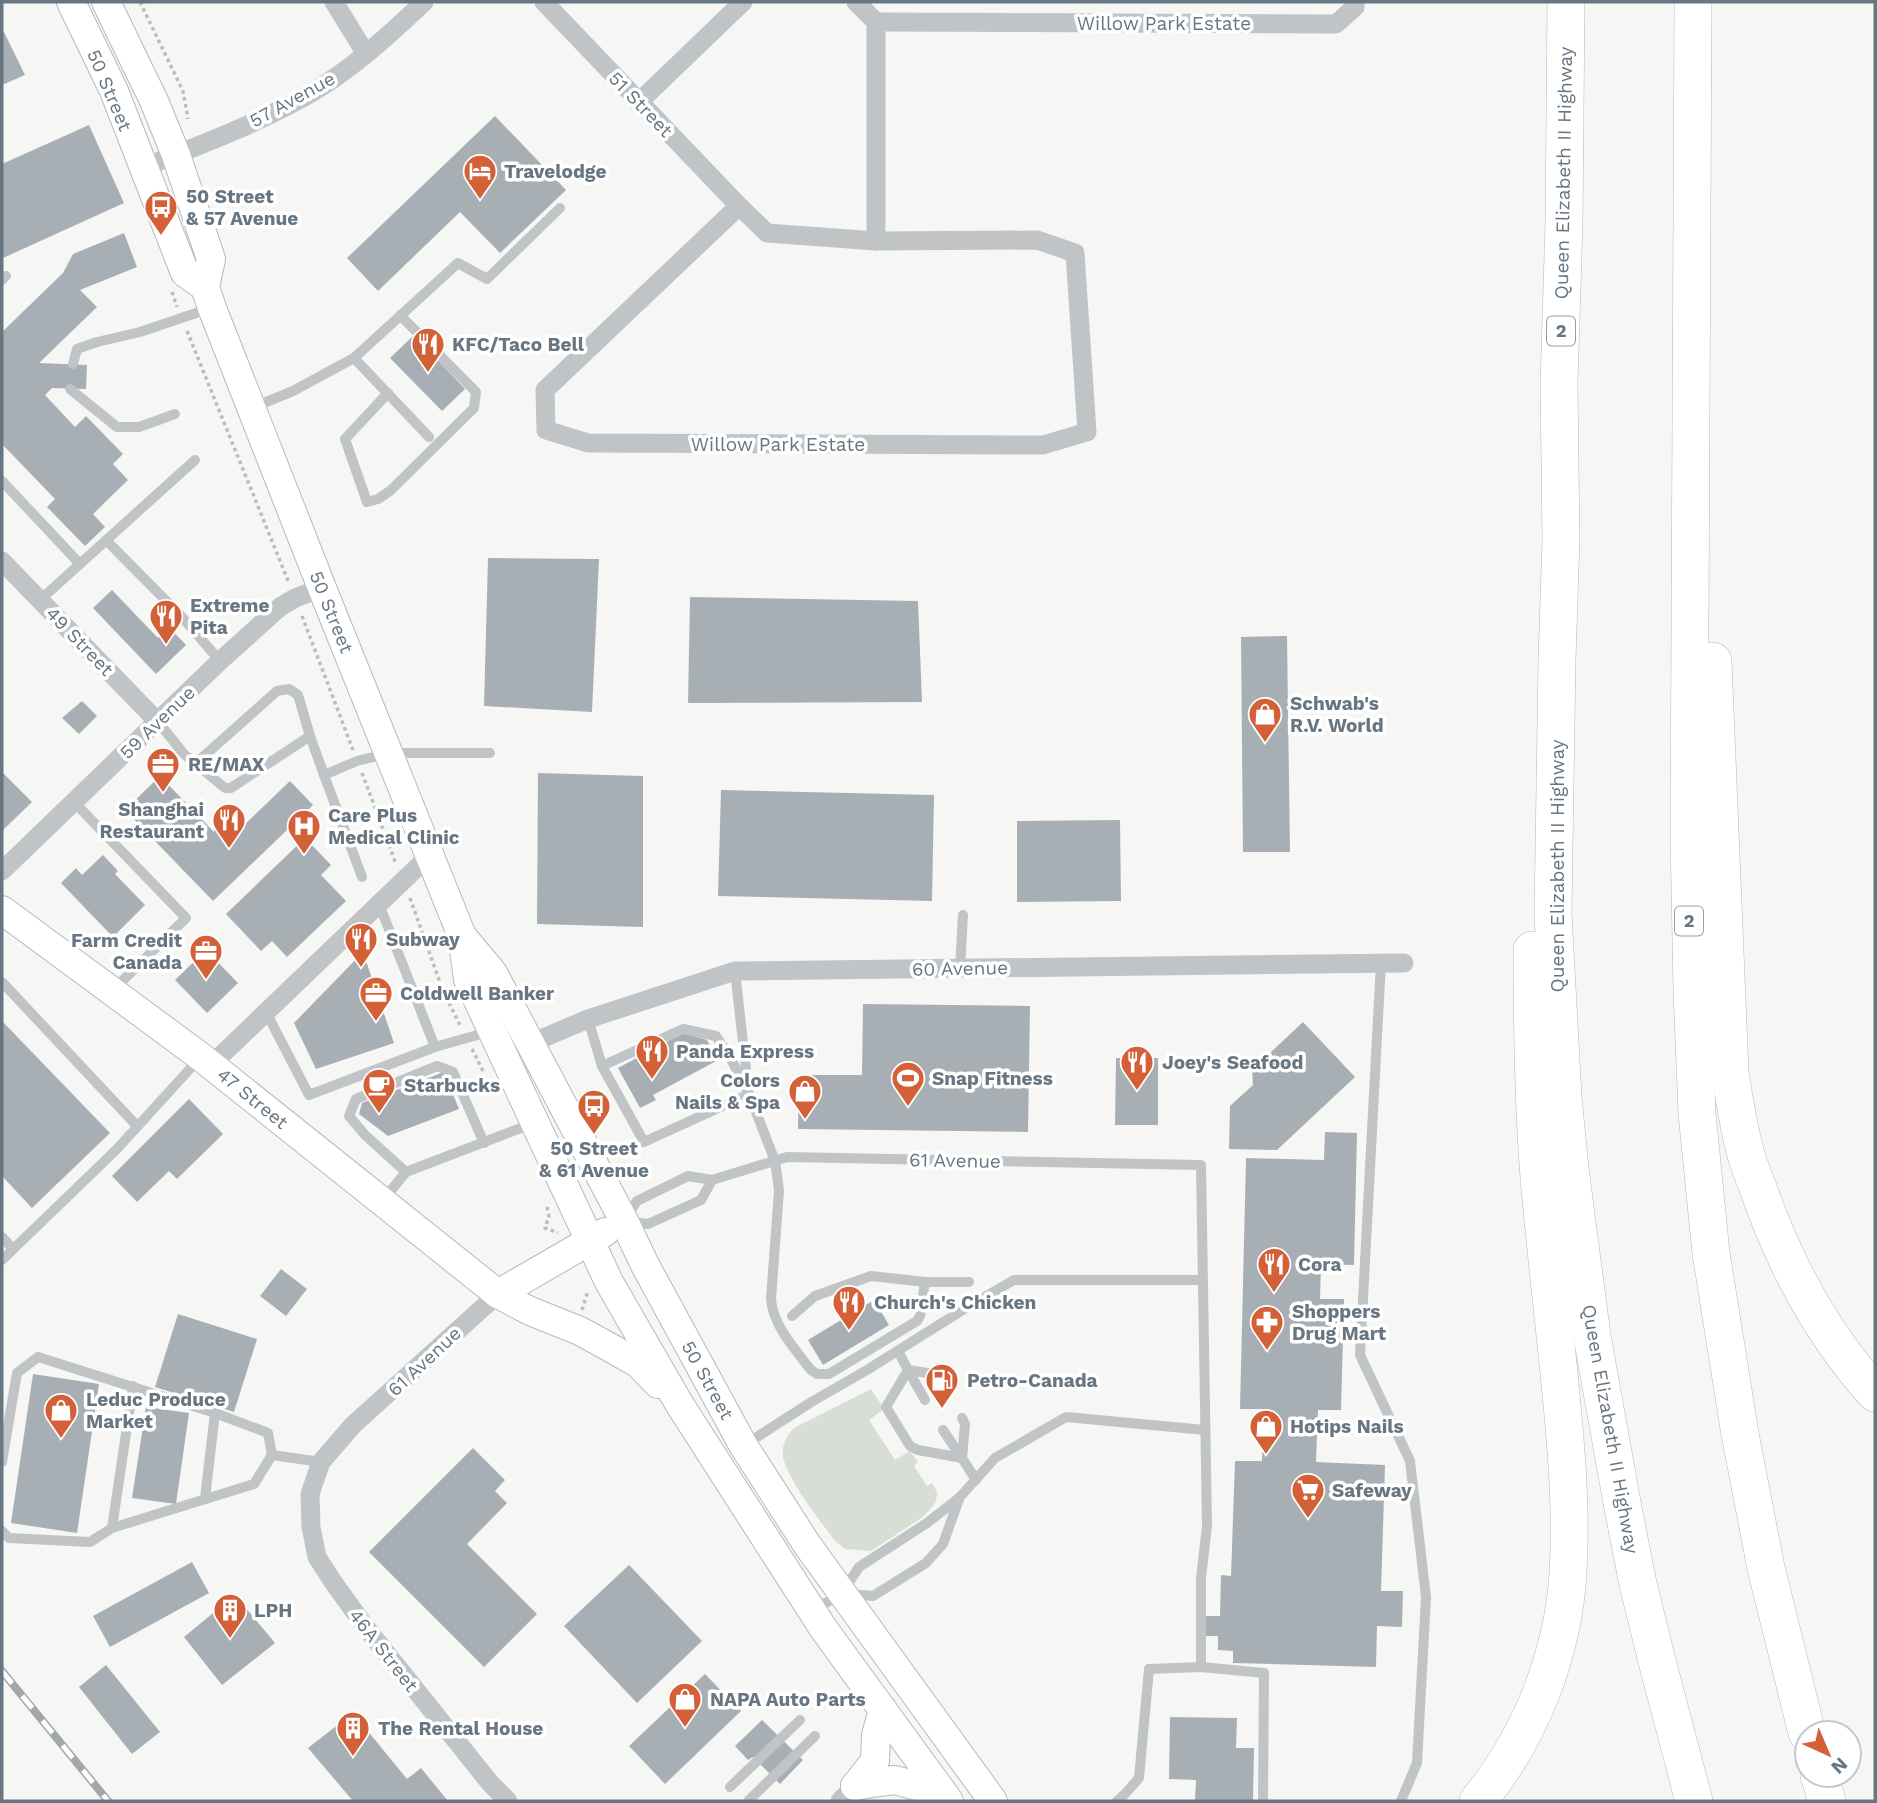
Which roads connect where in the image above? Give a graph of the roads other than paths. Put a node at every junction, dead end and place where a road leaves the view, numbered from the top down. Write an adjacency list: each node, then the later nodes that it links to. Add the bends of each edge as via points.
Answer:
1 (71, 2): 15 (main road, 50 Street, via 114,91)
2 (106, 2): 14 (main road, 50 Street, via 154,101)
3 (334, 2): 12 (street)
4 (424, 2): 12 (street, 57 Avenue)
5 (544, 2): 13 (street, 51 Street)
6 (743, 2): 13 (street)
7 (856, 2): 11 (street)
8 (1355, 2): 11 (street, Willow Park Estate, via 1336,24)
9 (1566, 2): 36 (highway, Queen Elizabeth II Highway / 2)
10 (1693, 2): 16 (highway, 2)
11 (876, 22): 19 (street)
12 (366, 54): 14 (street, 57 Avenue, via 307,95)
13 (639, 102): 17 (street, 51 Street)
14 (187, 150): 15 (street, 57 Avenue); 20 (main road, 50 Street, via 211,259)
15 (142, 168): 20 (main road, 50 Street, via 185,273)
16 (1692, 177): 87 (highway, via 1735,1109 1744,1150 1789,1264 1840,1351); 108 (highway, 2, via 1689,874 1697,1113 1711,1253 1740,1434 1766,1568)
17 (739, 206): 19 (street, Willow Park Estate, via 767,233); 19 (street, Willow Park Estate, via 545,390 546,430 588,443 1043,445 1087,432 1075,253 1037,240)
18 (561, 208): 21 (lane, via 487,279 458,263)
19 (876, 241)
20 (209, 297): 23 (lane, via 181,317 77,349); 26 (main road, 50 Street)
21 (400, 316): 22 (lane); 25 (lane, via 476,392 474,408 390,491 368,502 345,439)
22 (354, 358): 25 (lane); 26 (lane)
23 (73, 364)
24 (70, 389): 27 (lane, via 117,427 139,427)
25 (388, 393): 28 (lane)
26 (252, 407): 34 (main road, 50 Street)
27 (175, 414)
28 (429, 437)
29 (195, 460): 31 (lane)
30 (2, 481): 33 (lane)
31 (106, 540): 33 (lane); 37 (lane)
32 (2, 561): 35 (street, 49 Street)
33 (80, 564): 35 (lane)
34 (322, 588): 37 (street, 59 Avenue, via 280,607); 41 (main road, 50 Street)
35 (40, 600): 38 (street, 49 Street)
36 (1557, 659): 123 (highway, via 1532,919 1532,1043 1539,1176 1566,1442 1568,1574 1553,1656 1539,1698 1511,1753); 124 (highway, Queen Elizabeth II Highway / 2, via 1553,913 1570,1169 1592,1336 1623,1508)
37 (220, 661): 38 (street, 59 Avenue)
38 (158, 722): 42 (lane); 44 (street, 59 Avenue)
39 (310, 736): 42 (lane, via 231,788); 42 (lane, via 298,695 289,689 277,691); 43 (lane)
40 (490, 753): 41 (lane)
41 (389, 754): 43 (lane); 45 (main road, 50 Street)
42 (195, 764)
43 (324, 775): 47 (lane)
44 (74, 802): 46 (street, 59 Avenue); 57 (lane, via 186,918)
45 (430, 855): 48 (street); 51 (main road, 50 Street)
46 (2, 872)
47 (362, 877)
48 (379, 904): 58 (street); 62 (lane)
49 (4, 915): 57 (main road, 47 Street)
50 (963, 915): 54 (lane)
51 (462, 936): 60 (main road, 50 Street); 61 (main road, 50 Street, via 493,973)
52 (1381, 962): 53 (street, 60 Avenue); 54 (street, 60 Avenue); 122 (lane, via 1360,1355 1410,1461 1426,1597 1417,1763)
53 (1404, 962)
54 (960, 968): 55 (street, 60 Avenue)
55 (735, 971): 59 (street, 60 Avenue); 65 (lane)
56 (2, 982): 67 (lane)
57 (112, 991): 63 (main road, 47 Street)
58 (266, 1012): 62 (lane, via 309,1095); 63 (street)
59 (588, 1019): 61 (street, 60 Avenue); 64 (lane)
60 (479, 1034): 62 (lane); 66 (main road, 50 Street)
61 (530, 1044): 73 (main road, 50 Street)
62 (435, 1048)
63 (206, 1061): 67 (lane); 72 (main road, 47 Street)
64 (602, 1066): 65 (lane, via 683,1029 716,1036); 65 (lane, via 644,1142)
65 (749, 1094): 69 (lane)
66 (535, 1123): 68 (lane); 75 (main road, 50 Street)
67 (137, 1126): 76 (lane)
68 (484, 1143): 70 (lane); 70 (lane, via 453,1072 437,1066 356,1099 349,1116)
69 (775, 1161): 71 (lane, 61 Avenue); 78 (lane, 61 Avenue, via 788,1157 1201,1165); 79 (lane, via 779,1190 772,1311 811,1370 829,1374 917,1321)
70 (406, 1172): 72 (lane)
71 (712, 1181): 73 (lane, 61 Avenue, via 701,1200 648,1224); 73 (lane, 61 Avenue, via 688,1176 637,1201)
72 (382, 1202): 81 (main road, 47 Street)
73 (624, 1221): 75 (main road, 61 Avenue); 94 (main road, 50 Street)
74 (2, 1237): 76 (lane)
75 (589, 1240): 81 (main road, 61 Avenue); 89 (main road, 50 Street)
76 (13, 1249): 77 (lane)
77 (2, 1260)
78 (1203, 1280): 83 (lane, via 1014,1280); 93 (lane)
79 (925, 1282): 80 (lane); 82 (lane, via 871,1276 816,1296)
80 (969, 1282)
81 (498, 1294): 89 (main road, 47 Street, via 639,1364); 98 (street, 61 Avenue, via 354,1425)
82 (792, 1316)
83 (898, 1351): 84 (lane); 94 (lane)
84 (908, 1370): 86 (lane, via 934,1374); 88 (lane); 96 (lane, via 887,1407 910,1446)
85 (133, 1386): 90 (lane); 97 (lane, via 38,1357 17,1373); 102 (lane)
86 (943, 1389)
87 (1875, 1393)
88 (925, 1400)
89 (680, 1405): 105 (main road, 50 Street)
90 (215, 1413): 95 (lane, via 268,1433); 100 (lane)
91 (962, 1418): 96 (lane)
92 (943, 1430): 96 (lane)
93 (1205, 1430): 99 (lane, via 1066,1417 995,1458); 106 (lane)
94 (743, 1445): 104 (main road, 50 Street)
95 (272, 1455): 98 (lane); 100 (lane, via 254,1484)
96 (962, 1458): 99 (lane)
97 (2, 1462)
98 (318, 1470): 117 (street, 46A Street, via 310,1494 317,1557 367,1629)
99 (976, 1480): 101 (lane)
100 (205, 1498): 102 (lane)
101 (959, 1498): 104 (lane, via 859,1567); 104 (lane, via 943,1544 926,1563 873,1596)
102 (112, 1528): 103 (lane, via 90,1542 9,1538)
103 (2, 1531)
104 (842, 1593): 105 (lane); 112 (main road, 50 Street)
105 (812, 1611): 107 (main road, 50 Street)
106 (1201, 1667): 120 (lane, via 1149,1669 1139,1778); 121 (lane, via 1264,1672)
107 (883, 1710): 111 (main road, 50 Street); 113 (main road)
108 (1804, 1719)
109 (800, 1720): 114 (lane)
110 (815, 1736): 118 (lane)
111 (902, 1737): 112 (main road); 113 (main road); 116 (main road, 50 Street)
112 (949, 1739): 119 (main road, 50 Street)
113 (875, 1761): 115 (main road)
114 (730, 1787)
115 (848, 1794): 116 (main road, via 871,1783 895,1780)
116 (946, 1797)
117 (508, 1801)
118 (748, 1801)
119 (993, 1801)
120 (1117, 1801)
121 (1263, 1801)
122 (1401, 1801)
123 (1478, 1801)
124 (1694, 1801)

